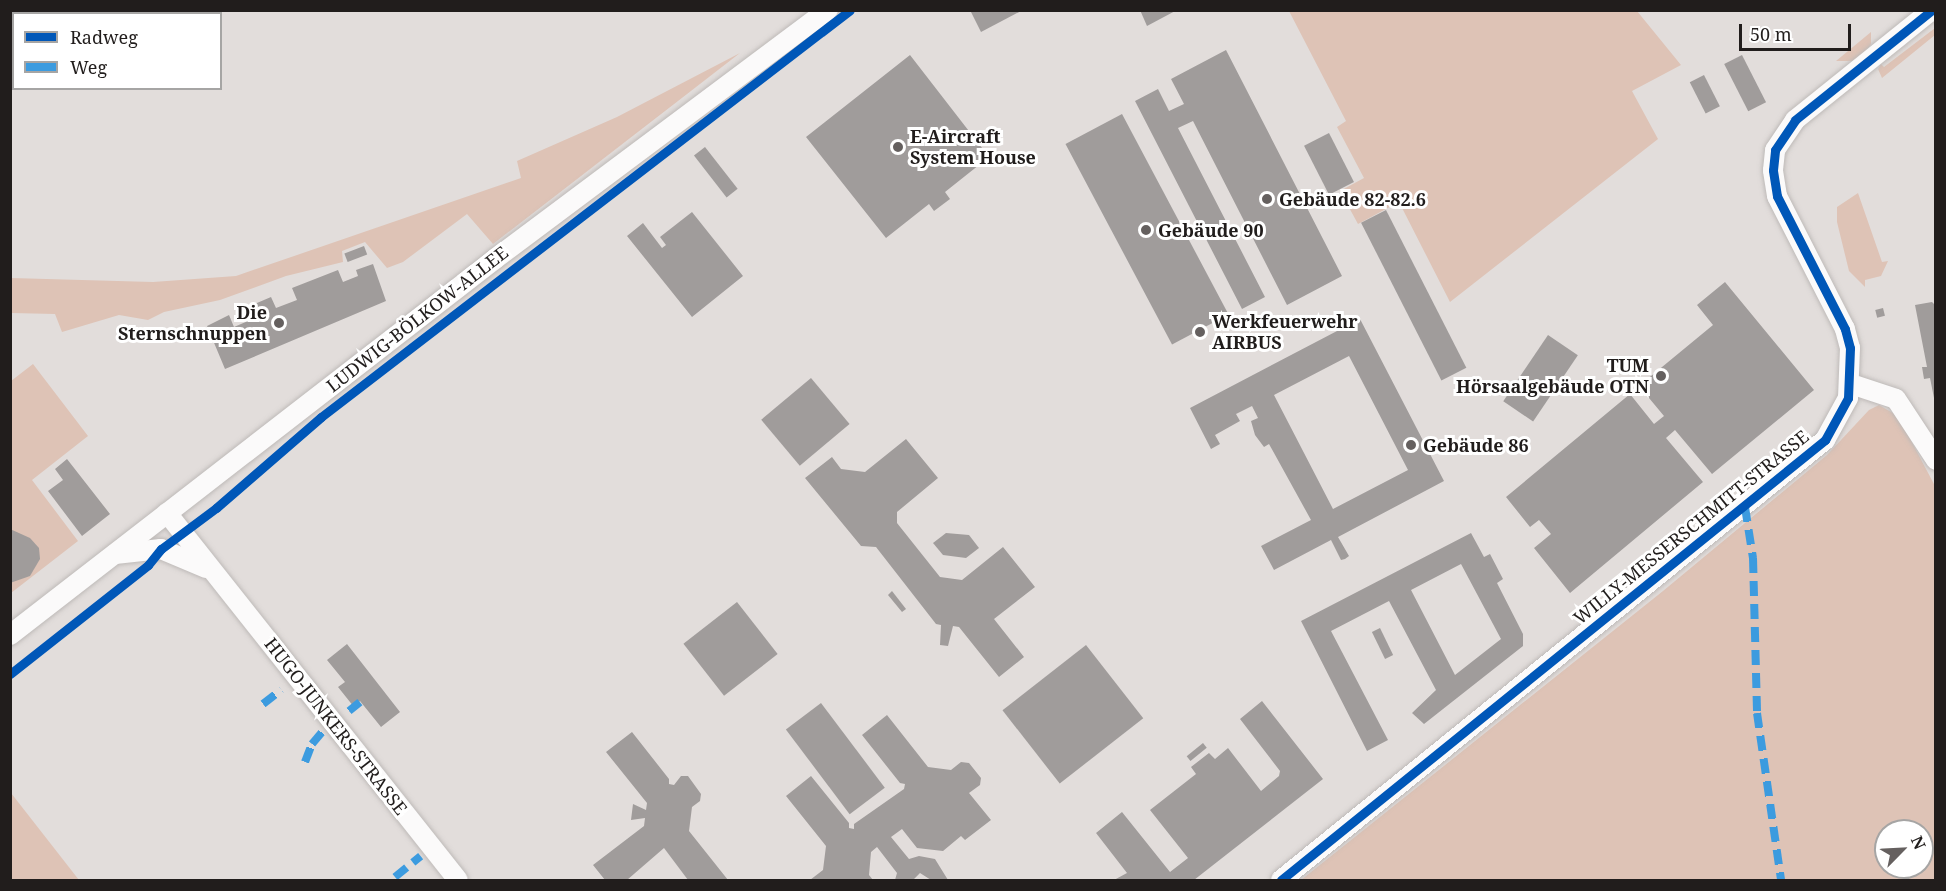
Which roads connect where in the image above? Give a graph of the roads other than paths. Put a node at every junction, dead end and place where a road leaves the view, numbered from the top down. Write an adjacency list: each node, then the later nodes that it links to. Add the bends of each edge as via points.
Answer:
1 (828, 10): 5 (street, LUDWIG-BÖLKOW-ALLEE, via 495,259)
2 (1932, 10): 3 (street, WILLY-MESSERSCHMITT-STRASSE, via 1795,120 1775,150 1773,170 1778,196 1845,329)
3 (1851, 384): 4 (street, via 1896,399); 10 (street, WILLY-MESSERSCHMITT-STRASSE, via 1835,427 1806,458)
4 (1935, 460)
5 (167, 513): 6 (street, LUDWIG-BÖLKOW-ALLEE); 7 (street, HUGO-JUNKERS-STRASSE)
6 (114, 554): 7 (street, HUGO-JUNKERS-STRASSE, via 161,549 190,558); 8 (street, LUDWIG-BÖLKOW-ALLEE)
7 (213, 572): 9 (street, HUGO-JUNKERS-STRASSE)
8 (10, 635)
9 (458, 880)
10 (1281, 880)

